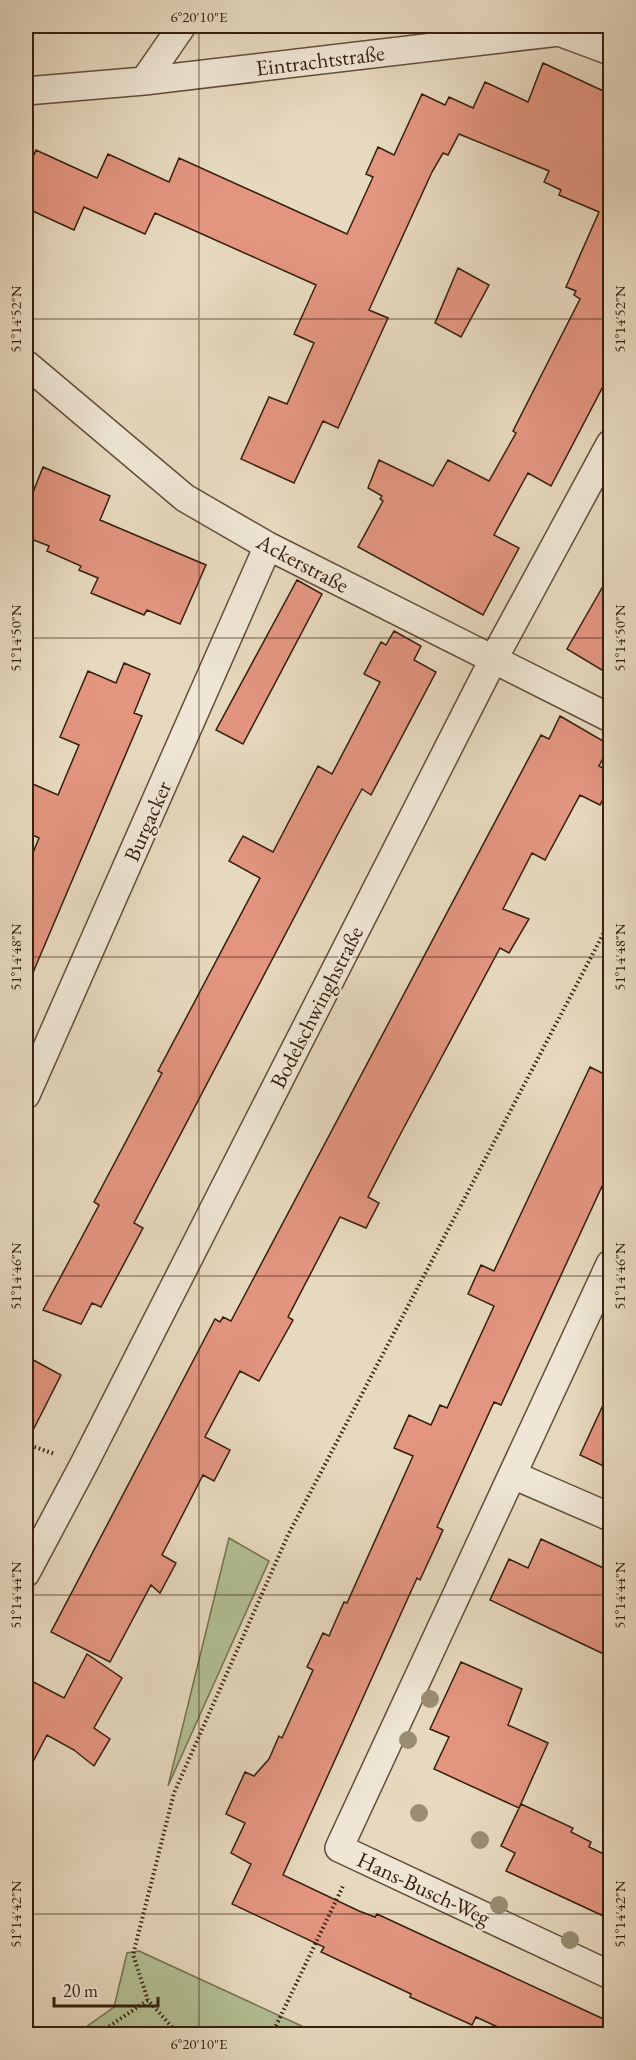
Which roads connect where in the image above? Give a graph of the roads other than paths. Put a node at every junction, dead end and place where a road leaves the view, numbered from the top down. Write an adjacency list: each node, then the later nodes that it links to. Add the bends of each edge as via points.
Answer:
1 (182, 26): 3 (street)
2 (610, 51): 3 (street, Eintrachtstraße, via 559,32)
3 (144, 81): 4 (street, Eintrachtstraße)
4 (26, 91)
5 (26, 364): 7 (street, Ackerstraße, via 185,498)
6 (610, 444): 8 (street, Bodelschwinghstraße)
7 (268, 546): 8 (street, Ackerstraße); 10 (street, Burgacker)
8 (493, 660): 9 (street, Ackerstraße); 14 (street, Bodelschwinghstraße)
9 (610, 718)
10 (26, 1095)
11 (610, 1264): 12 (street)
12 (513, 1475): 13 (street); 15 (street, Hans-Busch-Weg, via 339,1848)
13 (610, 1517)
14 (26, 1573)
15 (610, 1975)

